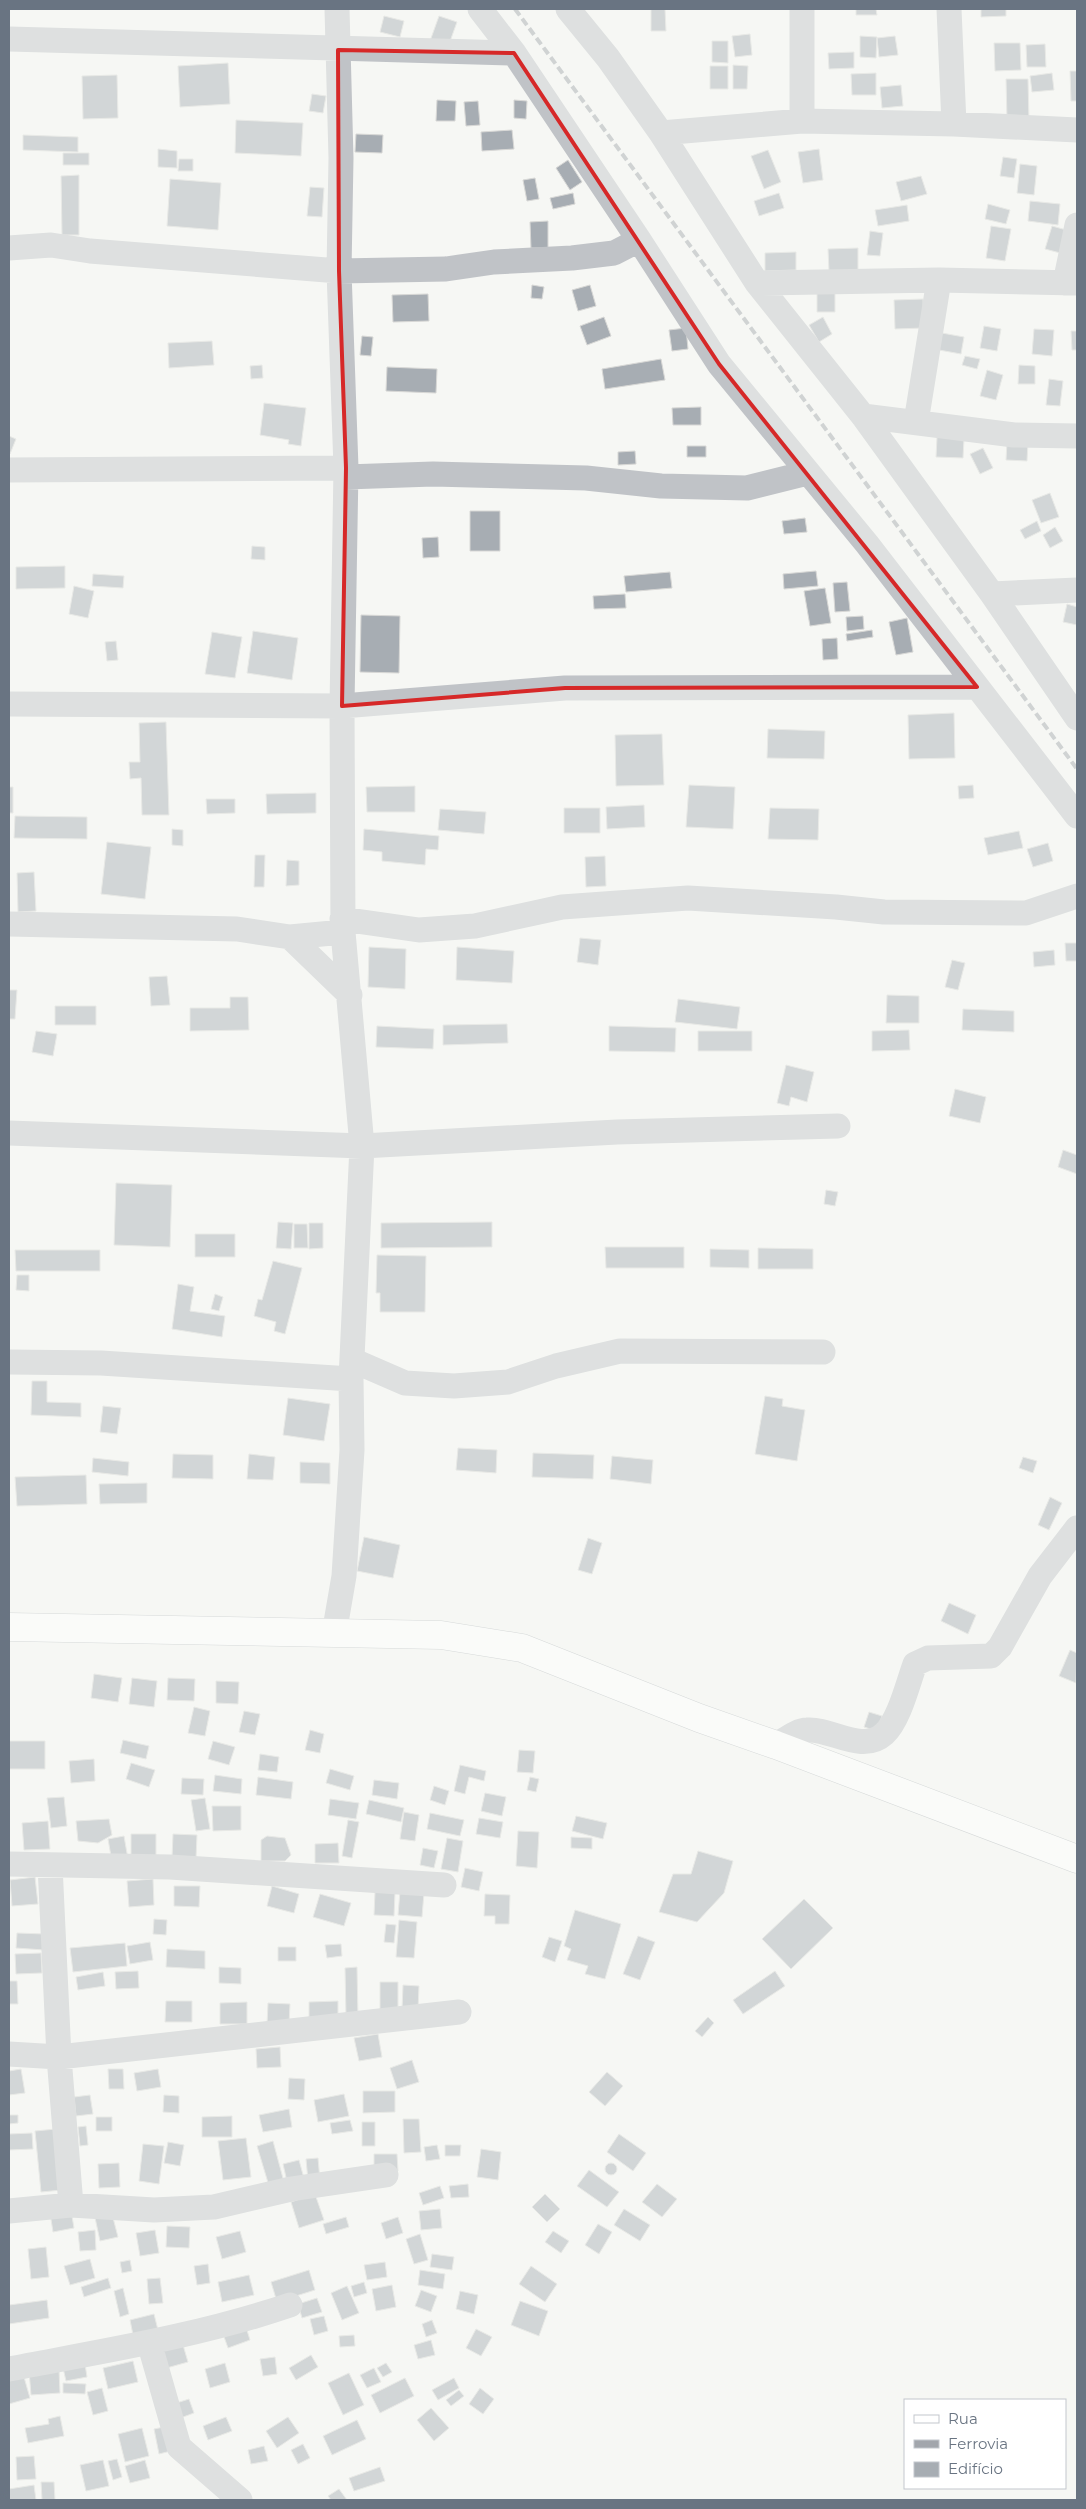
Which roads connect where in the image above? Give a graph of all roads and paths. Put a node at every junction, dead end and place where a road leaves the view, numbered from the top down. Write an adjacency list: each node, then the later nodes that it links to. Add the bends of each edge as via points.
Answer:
1 (338, 9): 7 (street)
2 (480, 9): 8 (street)
3 (568, 9): 12 (street, via 608,58)
4 (802, 9): 9 (street)
5 (950, 9): 10 (street)
6 (9, 39): 7 (street)
7 (338, 50): 8 (street); 16 (street, via 342,158)
8 (514, 53): 14 (street)
9 (802, 122): 10 (street); 12 (street)
10 (954, 124): 11 (street)
11 (1077, 130)
12 (661, 133): 18 (street)
13 (1077, 225): 19 (street)
14 (639, 240): 16 (street, via 614,253 572,258 494,262 446,269); 24 (street, via 719,364)
15 (9, 248): 16 (street, via 51,245)
16 (339, 271): 25 (street)
17 (939, 280): 18 (street); 19 (street); 21 (street)
18 (757, 283): 20 (street)
19 (1071, 283)
20 (863, 416): 21 (street); 27 (street)
21 (916, 422): 22 (street, via 1014,435)
22 (1077, 436)
23 (9, 470): 25 (street)
24 (807, 472): 25 (street, via 747,488 662,486 586,478); 28 (street)
25 (346, 473): 30 (street)
26 (1077, 590): 27 (street)
27 (992, 594): 31 (street)
28 (977, 687): 30 (street, via 565,688); 32 (street)
29 (9, 704): 30 (street)
30 (342, 706): 35 (street)
31 (1077, 718)
32 (1077, 816)
33 (1077, 896): 35 (street, via 1026,913 884,912 688,898 562,907 475,926 419,930)
34 (9, 924): 36 (street, via 237,929)
35 (342, 926): 36 (street); 37 (street)
36 (290, 937): 37 (street)
37 (350, 995): 40 (street)
38 (838, 1126): 40 (street, via 617,1132)
39 (9, 1133): 40 (street)
40 (362, 1146): 43 (street)
41 (823, 1352): 43 (street, via 620,1351 556,1366 508,1382 454,1386 405,1383)
42 (9, 1362): 43 (street)
43 (351, 1369): 46 (street, via 352,1450 344,1576)
44 (1077, 1528): 47 (street, via 1040,1576 1000,1647 991,1656 928,1658 915,1664 896,1717 885,1734 874,1740 857,1740 805,1730)
45 (9, 1627): 46 (street)
46 (334, 1634): 47 (street, via 441,1636 522,1648)
47 (776, 1745): 48 (street)
48 (1077, 1859)
49 (9, 1864): 50 (street)
50 (50, 1865): 51 (street, via 253,1871); 54 (street)
51 (444, 1885)
52 (459, 2012): 54 (street)
53 (9, 2054): 54 (street)
54 (59, 2057): 56 (street)
55 (386, 2175): 56 (street, via 291,2189 214,2207 154,2210)
56 (71, 2205): 57 (street)
57 (9, 2211)
58 (290, 2305): 59 (street, via 246,2320)
59 (149, 2342): 60 (street); 61 (street, via 179,2447)
60 (9, 2369)
61 (240, 2500)

